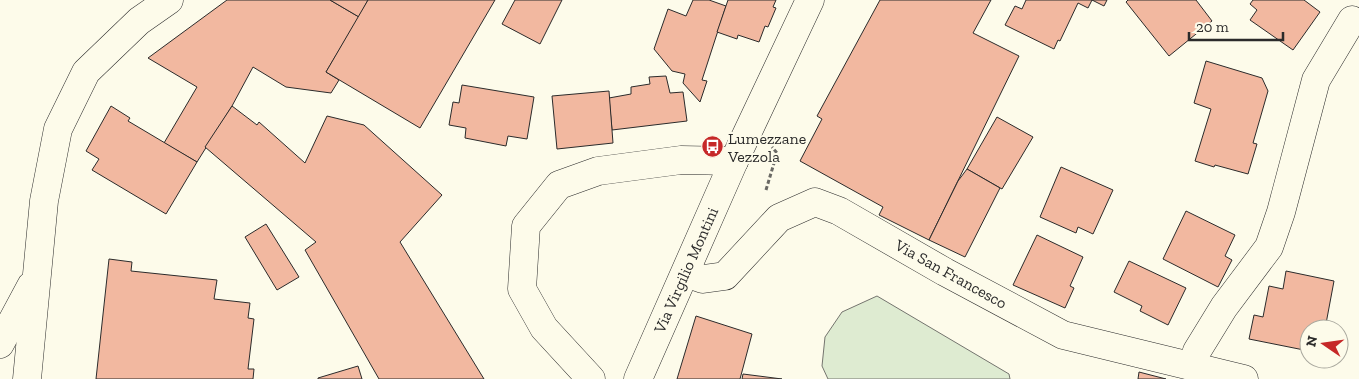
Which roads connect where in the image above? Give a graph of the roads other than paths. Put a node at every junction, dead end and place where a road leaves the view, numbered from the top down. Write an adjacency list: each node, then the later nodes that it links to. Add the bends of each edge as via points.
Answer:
1 (169, 0): 6 (street, via 139,21 86,72 58,129 44,201)
2 (810, 0): 4 (street, Via Virgilio Montini)
3 (1352, 20): 8 (street, via 1316,80 1281,212 1268,247 1224,307 1197,351)
4 (734, 161): 5 (street, Via Virgilio Montini); 10 (street, via 681,160 598,171 559,185 526,226 522,289 544,328)
5 (686, 273): 8 (street, Via San Francesco, via 703,280 725,276 779,218 816,202 839,211 1063,335); 11 (street, Via Virgilio Montini)
6 (38, 274): 7 (street); 9 (street)
7 (0, 344)
8 (1192, 366): 12 (street, Via San Francesco)
9 (27, 379)
10 (591, 379)
11 (638, 379)
12 (1244, 379)

